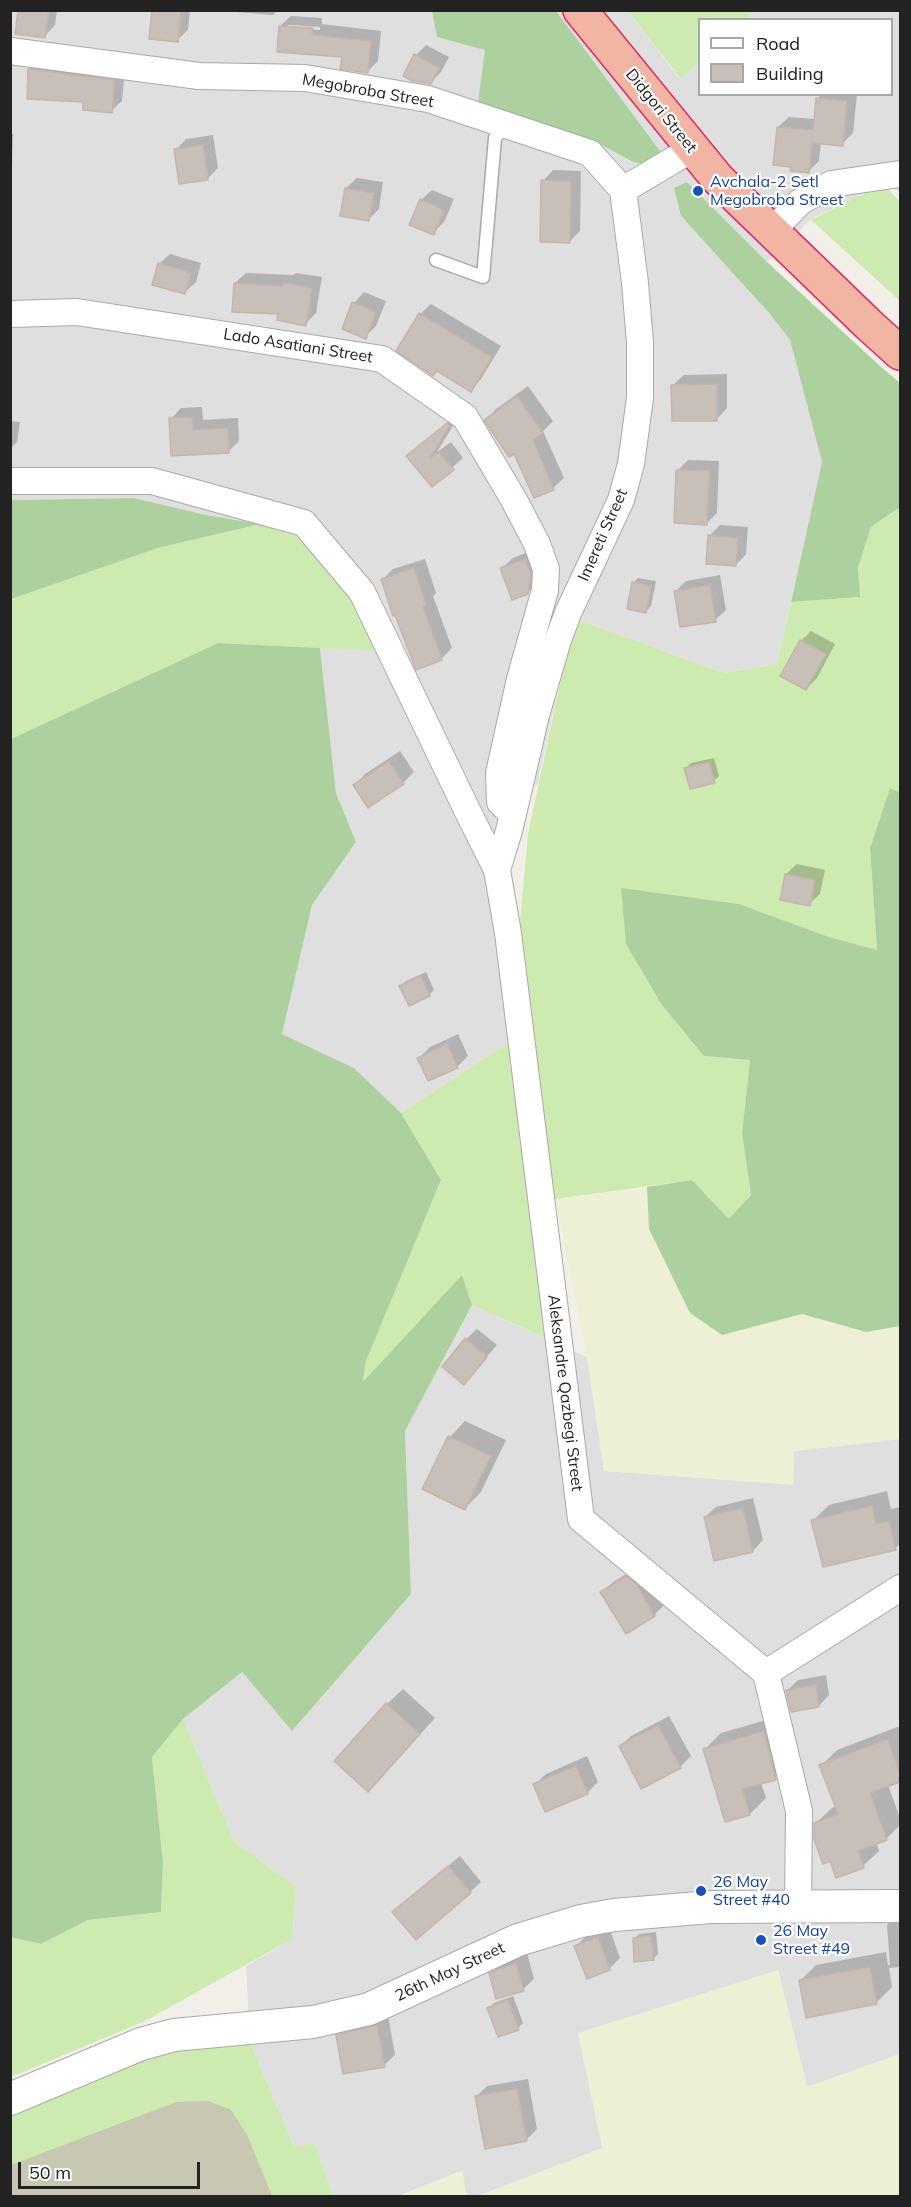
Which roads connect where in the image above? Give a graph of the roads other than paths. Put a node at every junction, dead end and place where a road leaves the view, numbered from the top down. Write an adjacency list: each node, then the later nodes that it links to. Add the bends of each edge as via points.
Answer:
1 (580, 10): 4 (highway, Didgori Street)
2 (10, 51): 3 (street, Megobroba Street, via 200,76 305,78 428,99)
3 (506, 125): 6 (street, Megobroba Street, via 590,153); 8 (lane, via 495,138 483,277)
4 (692, 149): 6 (street); 7 (highway, Didgori Street)
5 (900, 174): 7 (street, via 831,184 800,202)
6 (623, 190): 12 (street, Imereti Street, via 640,343 640,398 631,464 621,500 558,640)
7 (771, 232): 10 (highway, Didgori Street)
8 (436, 260)
9 (10, 314): 12 (street, Lado Asatiani Street, via 77,312 382,359 465,417 514,500 546,569 545,590 499,773 500,802)
10 (900, 353)
11 (10, 481): 13 (street, via 152,481 304,523 362,592)
12 (512, 814): 13 (street, Imereti Street)
13 (498, 870): 15 (street, Aleksandre Qazbegi Street, via 581,1519)
14 (900, 1588): 15 (street)
15 (766, 1673): 17 (street, via 799,1811)
16 (900, 1906): 17 (street, 26th May Street)
17 (798, 1908): 18 (street, 26th May Street, via 710,1907 581,1921 518,1940 369,2008 313,2022 174,2035 141,2044)
18 (10, 2099)

